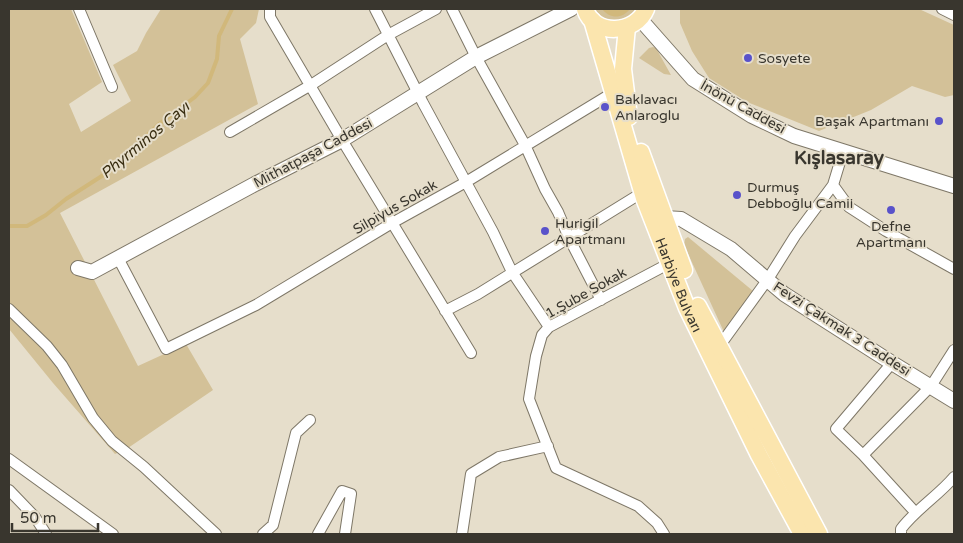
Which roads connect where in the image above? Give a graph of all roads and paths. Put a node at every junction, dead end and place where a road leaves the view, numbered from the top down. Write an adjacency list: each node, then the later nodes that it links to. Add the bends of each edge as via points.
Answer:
1 (79, 9): 14 (street)
2 (270, 9): 13 (street, via 270,17)
3 (375, 9): 11 (street)
4 (436, 9): 11 (street)
5 (452, 9): 12 (street)
6 (571, 9): 12 (street, Mithatpaşa Caddesi)
7 (942, 9): 9 (street)
8 (589, 15): 10 (main road, Harbiye Bulvarı, via 600,26 618,29); 16 (main road, Harbiye Bulvarı)
9 (954, 15)
10 (638, 18): 20 (street, İnönü Caddesi, via 692,79 752,116 794,136); 25 (main road, Harbiye Bulvarı, via 623,69 629,118)
11 (388, 35): 13 (street); 15 (street)
12 (476, 57): 15 (street, Mithatpaşa Caddesi); 19 (street)
13 (311, 85): 17 (street); 18 (street)
14 (112, 87)
15 (418, 92): 18 (street, Mithatpaşa Caddesi); 21 (street)
16 (614, 92): 19 (street, Silpiyus Sokak); 24 (main road, Harbiye Bulvarı)
17 (230, 132)
18 (342, 140): 26 (street); 28 (street, Mithatpaşa Caddesi)
19 (526, 145): 21 (street, Silpiyus Sokak); 27 (street)
20 (843, 152): 22 (street); 23 (street, İnönü Caddesi)
21 (466, 182): 26 (street, Silpiyus Sokak); 32 (street)
22 (833, 185): 31 (street, via 849,207); 33 (street)
23 (954, 186)
24 (643, 192): 25 (main road, Harbiye Bulvarı); 27 (street)
25 (660, 220): 29 (main road, Harbiye Bulvarı); 33 (street, Fevzi Çakmak 3 Caddesi, via 681,219 731,249); 39 (main road, Harbiye Bulvarı)
26 (392, 223): 28 (street, Silpiyus Sokak, via 256,305 166,349); 36 (street)
27 (569, 238): 32 (street); 34 (street)
28 (118, 258): 30 (street, Mithatpaşa Caddesi, via 92,272)
29 (670, 263): 34 (street, 1.Şube Sokak); 39 (main road, Harbiye Bulvarı, via 687,308)
30 (78, 268)
31 (954, 269)
32 (512, 272): 36 (street); 37 (street)
33 (768, 279): 39 (street); 41 (street, Fevzi Çakmak 3 Caddesi, via 784,294)
34 (601, 300): 37 (street, 1.Şube Sokak)
35 (9, 309): 53 (street, via 62,365 93,418 112,441)
36 (445, 311): 40 (street)
37 (549, 327): 45 (street, 1.Şube Sokak, via 542,335 536,356 529,399)
38 (954, 350): 42 (street)
39 (715, 352): 59 (main road, Harbiye Bulvarı, via 759,455); 60 (main road, Harbiye Bulvarı)
40 (472, 353)
41 (892, 363): 42 (street, Fevzi Çakmak 3 Caddesi); 46 (street, via 836,429)
42 (930, 386): 43 (street, Fevzi Çakmak 3 Caddesi); 46 (street)
43 (954, 401)
44 (310, 420): 54 (street, via 296,433 273,525)
45 (548, 446): 57 (street, via 498,457 470,474); 58 (street, 1.Şube Sokak, via 556,468 638,506)
46 (863, 455): 50 (street)
47 (9, 460): 52 (street)
48 (954, 477): 50 (street)
49 (9, 490): 51 (street, via 35,517)
50 (915, 512): 61 (street, via 901,529)
51 (46, 534)
52 (114, 534)
53 (216, 534)
54 (263, 534)
55 (318, 534): 56 (street, via 342,491 351,494)
56 (345, 534)
57 (462, 534)
58 (664, 534)
59 (802, 534)
60 (819, 534)
61 (901, 534)

